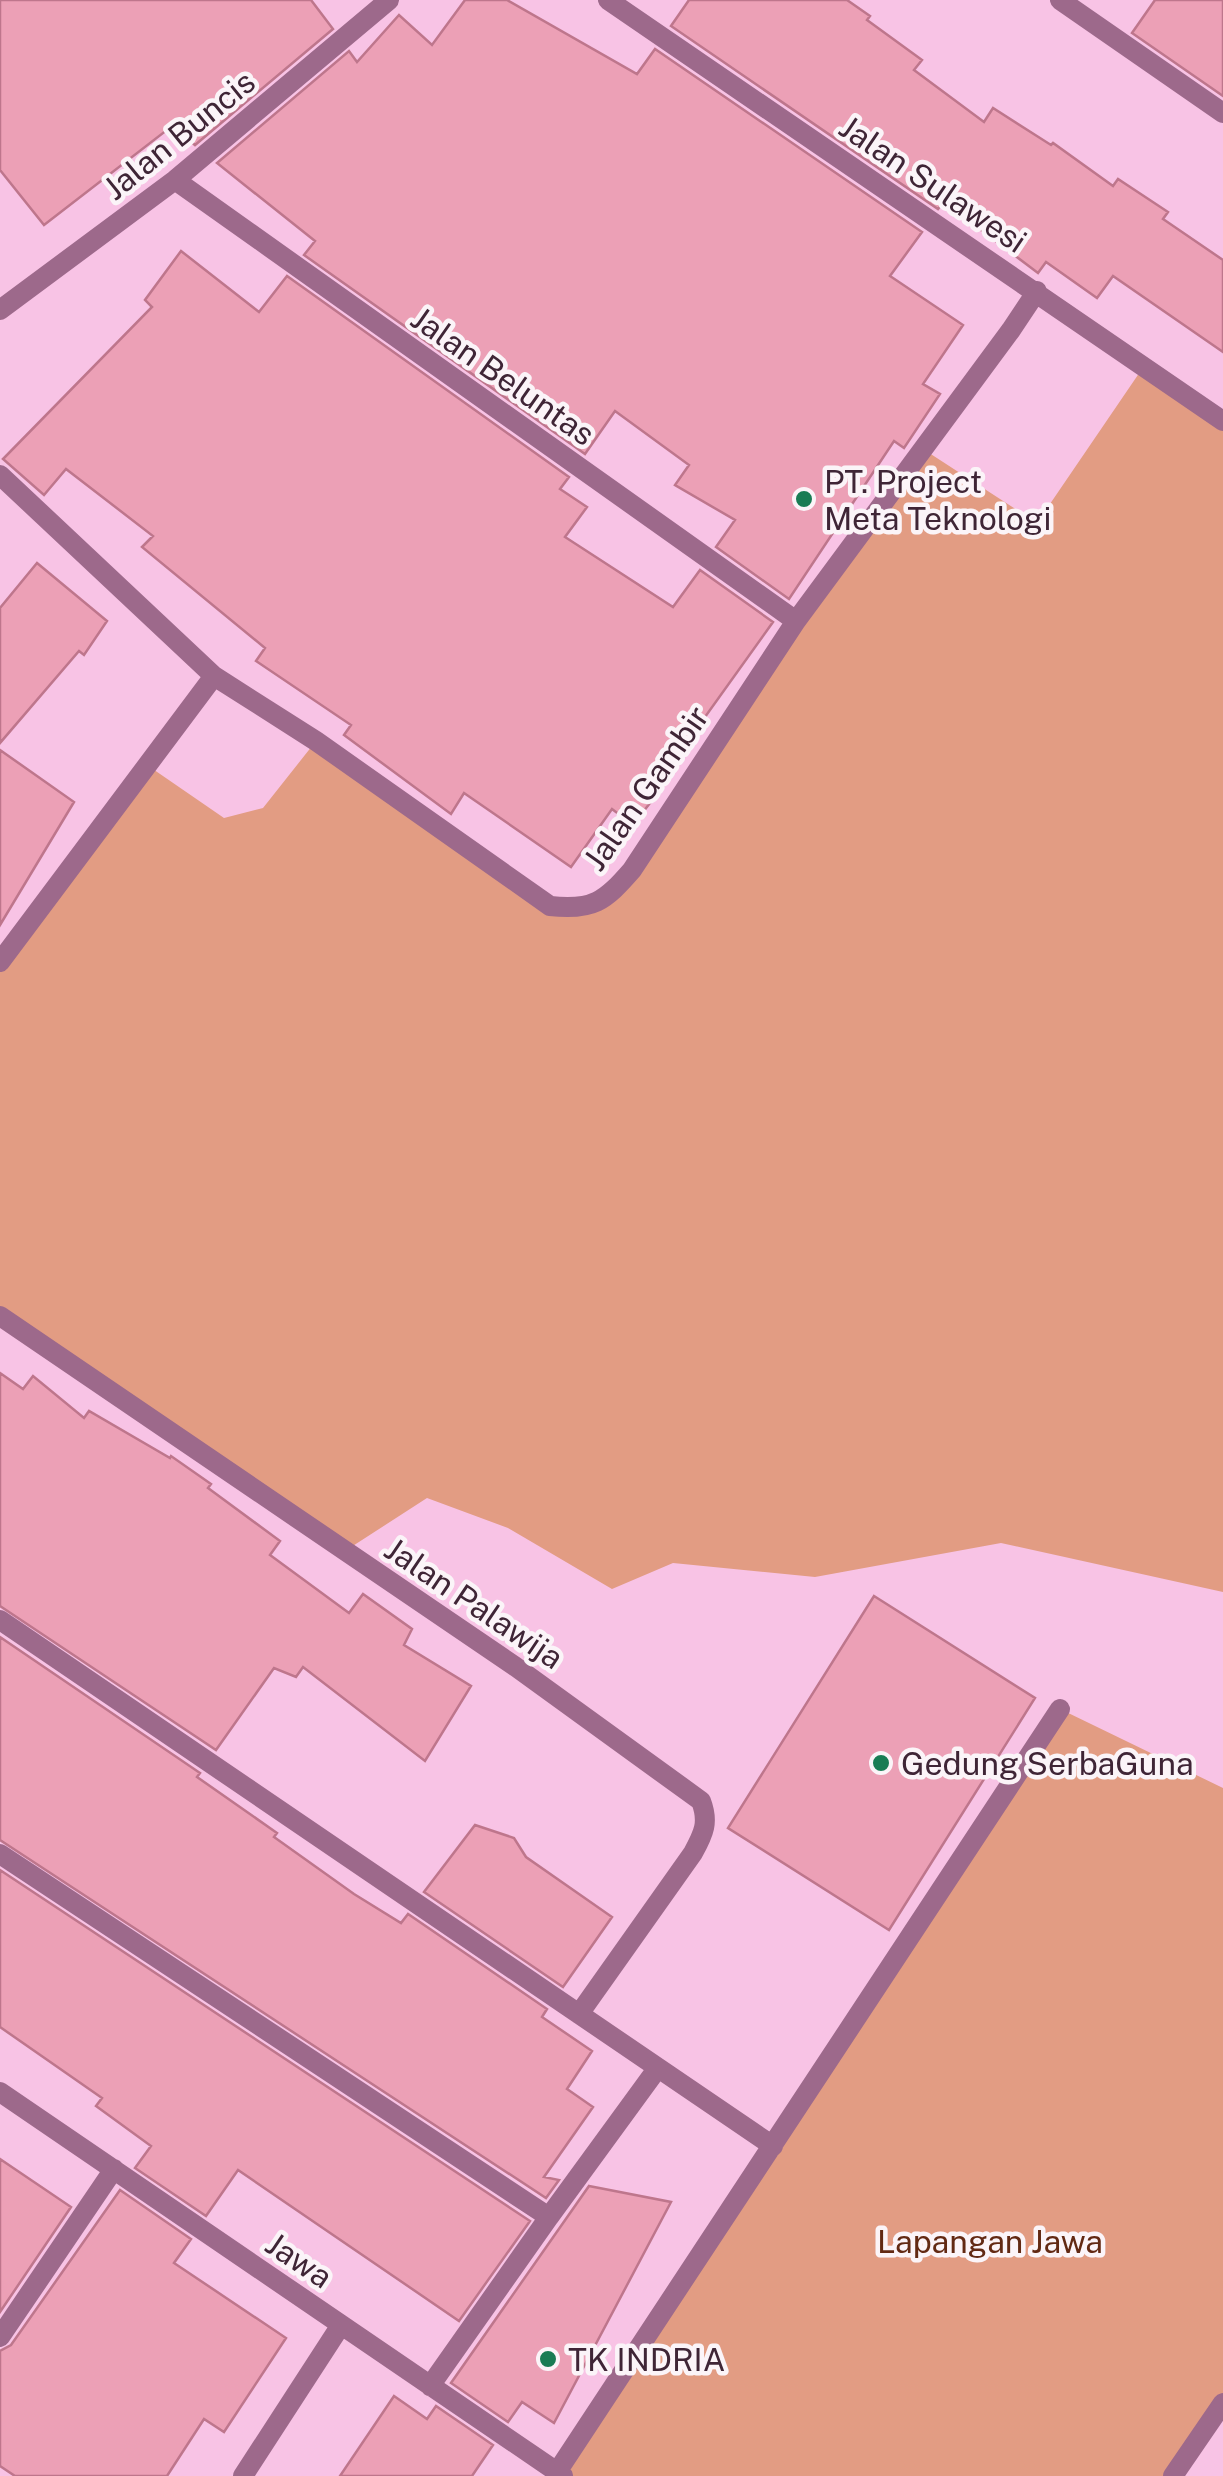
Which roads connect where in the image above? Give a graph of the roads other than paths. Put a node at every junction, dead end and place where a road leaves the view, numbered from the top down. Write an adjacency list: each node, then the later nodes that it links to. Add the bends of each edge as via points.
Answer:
1 (389, 0): 5 (street, Jalan Buncis)
2 (608, 0): 6 (street, Jalan Sulawesi)
3 (1060, 0): 4 (street)
4 (1223, 112)
5 (175, 180): 7 (street, Jalan Buncis); 10 (street, Jalan Beluntas)
6 (1036, 291): 8 (street, Jalan Sulawesi); 10 (street, Jalan Gambir)
7 (0, 310)
8 (1223, 421)
9 (0, 474): 11 (street, Jalan Gambir)
10 (796, 622): 11 (street, Jalan Gambir, via 632,870 611,894 579,910 550,906)
11 (214, 676): 12 (street)
12 (0, 962)
13 (0, 1316): 17 (street, Jalan Palawija, via 701,1800 707,1817 694,1853)
14 (0, 1620): 17 (street)
15 (1060, 1709): 20 (street)
16 (0, 1854): 22 (street)
17 (579, 2014): 18 (street)
18 (657, 2068): 20 (street); 22 (street)
19 (0, 2092): 21 (street, Jawa)
20 (773, 2146): 27 (street)
21 (114, 2170): 23 (street, Jawa); 24 (street)
22 (549, 2217): 25 (street)
23 (341, 2325): 25 (street, Jawa); 28 (street)
24 (0, 2338)
25 (430, 2386): 27 (street, Jawa)
26 (1223, 2403): 29 (street)
27 (560, 2474)
28 (243, 2476)
29 (1173, 2476)

